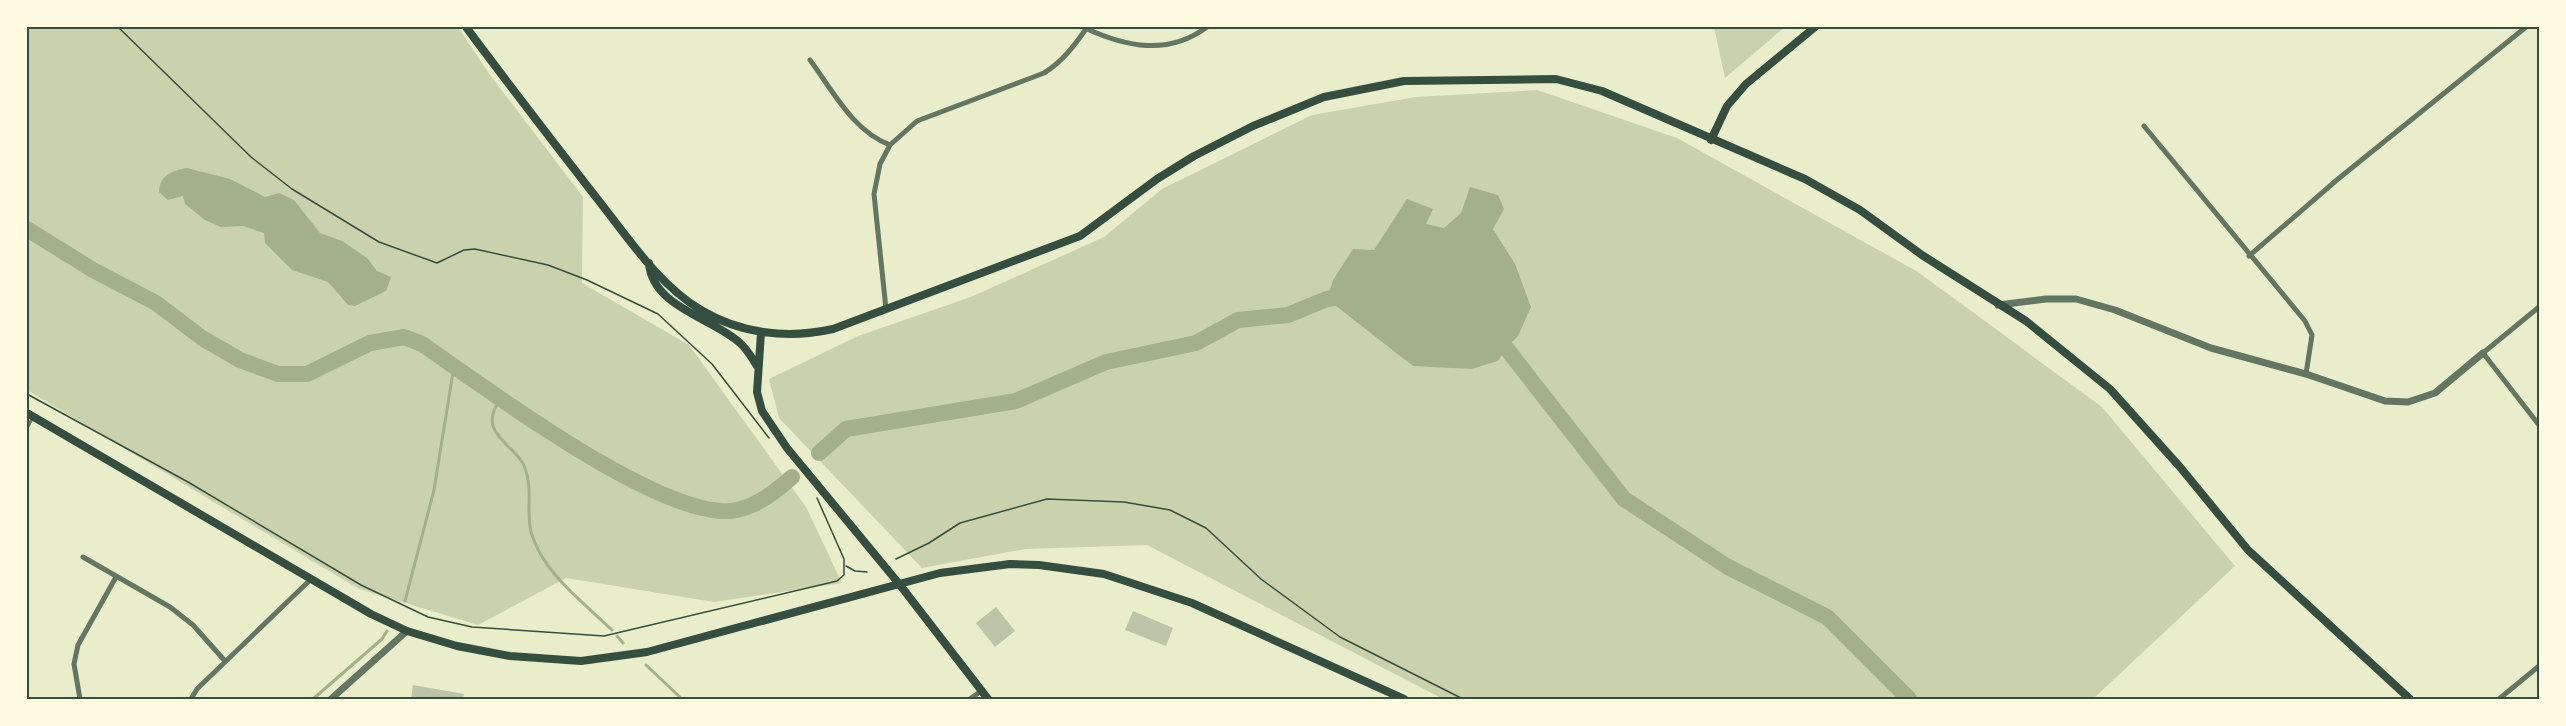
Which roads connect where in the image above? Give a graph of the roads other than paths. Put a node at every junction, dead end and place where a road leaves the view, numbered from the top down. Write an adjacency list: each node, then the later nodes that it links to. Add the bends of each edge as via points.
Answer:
1 (466, 27): 11 (main road)
2 (1207, 27): 5 (street, via 1180,42 1152,47 1117,42)
3 (1815, 27): 8 (main road, via 1746,84 1727,106)
4 (2526, 27): 10 (street)
5 (1085, 28): 9 (street, via 1067,54 1044,73 917,121)
6 (810, 60): 9 (street, via 859,127)
7 (2144, 126): 10 (street)
8 (1711, 140): 12 (main road, via 1805,179 1851,205); 14 (main road, via 1602,92 1556,79 1404,81 1354,89 1253,126 1194,156 1080,236)
9 (890, 146): 14 (street, via 880,164 874,194)
10 (2249, 256): 18 (street, via 2297,311 2312,335)
11 (649, 263): 15 (main road, via 675,291 701,310); 17 (main road, via 650,275 677,306 734,339)
12 (1998, 305): 18 (street, via 2076,299 2211,348); 36 (main road, via 2026,321 2110,388 2248,550)
13 (2539, 307): 16 (street)
14 (886, 309): 15 (main road, via 814,333)
15 (761, 333): 17 (main road)
16 (2483, 353): 18 (street, via 2435,393 2408,402 2385,401); 20 (street)
17 (757, 366): 25 (main road, via 762,411 812,479)
18 (2306, 374)
19 (30, 415): 21 (lane); 24 (main road)
20 (2539, 424)
21 (27, 428)
22 (83, 557): 23 (street)
23 (116, 577): 27 (street, via 170,607 193,625); 30 (street, via 78,645 74,664)
24 (309, 581): 26 (main road); 27 (street)
25 (900, 585): 26 (main road, via 647,652 581,661 510,657); 29 (main road); 35 (main road, via 940,573 1010,564 1104,574 1192,603)
26 (407, 631): 32 (street)
27 (225, 661): 31 (street)
28 (2539, 666): 37 (street)
29 (981, 691): 33 (street); 34 (main road)
30 (80, 699)
31 (191, 699)
32 (331, 699)
33 (970, 699)
34 (988, 699)
35 (1404, 699)
36 (2410, 699)
37 (2499, 699)

